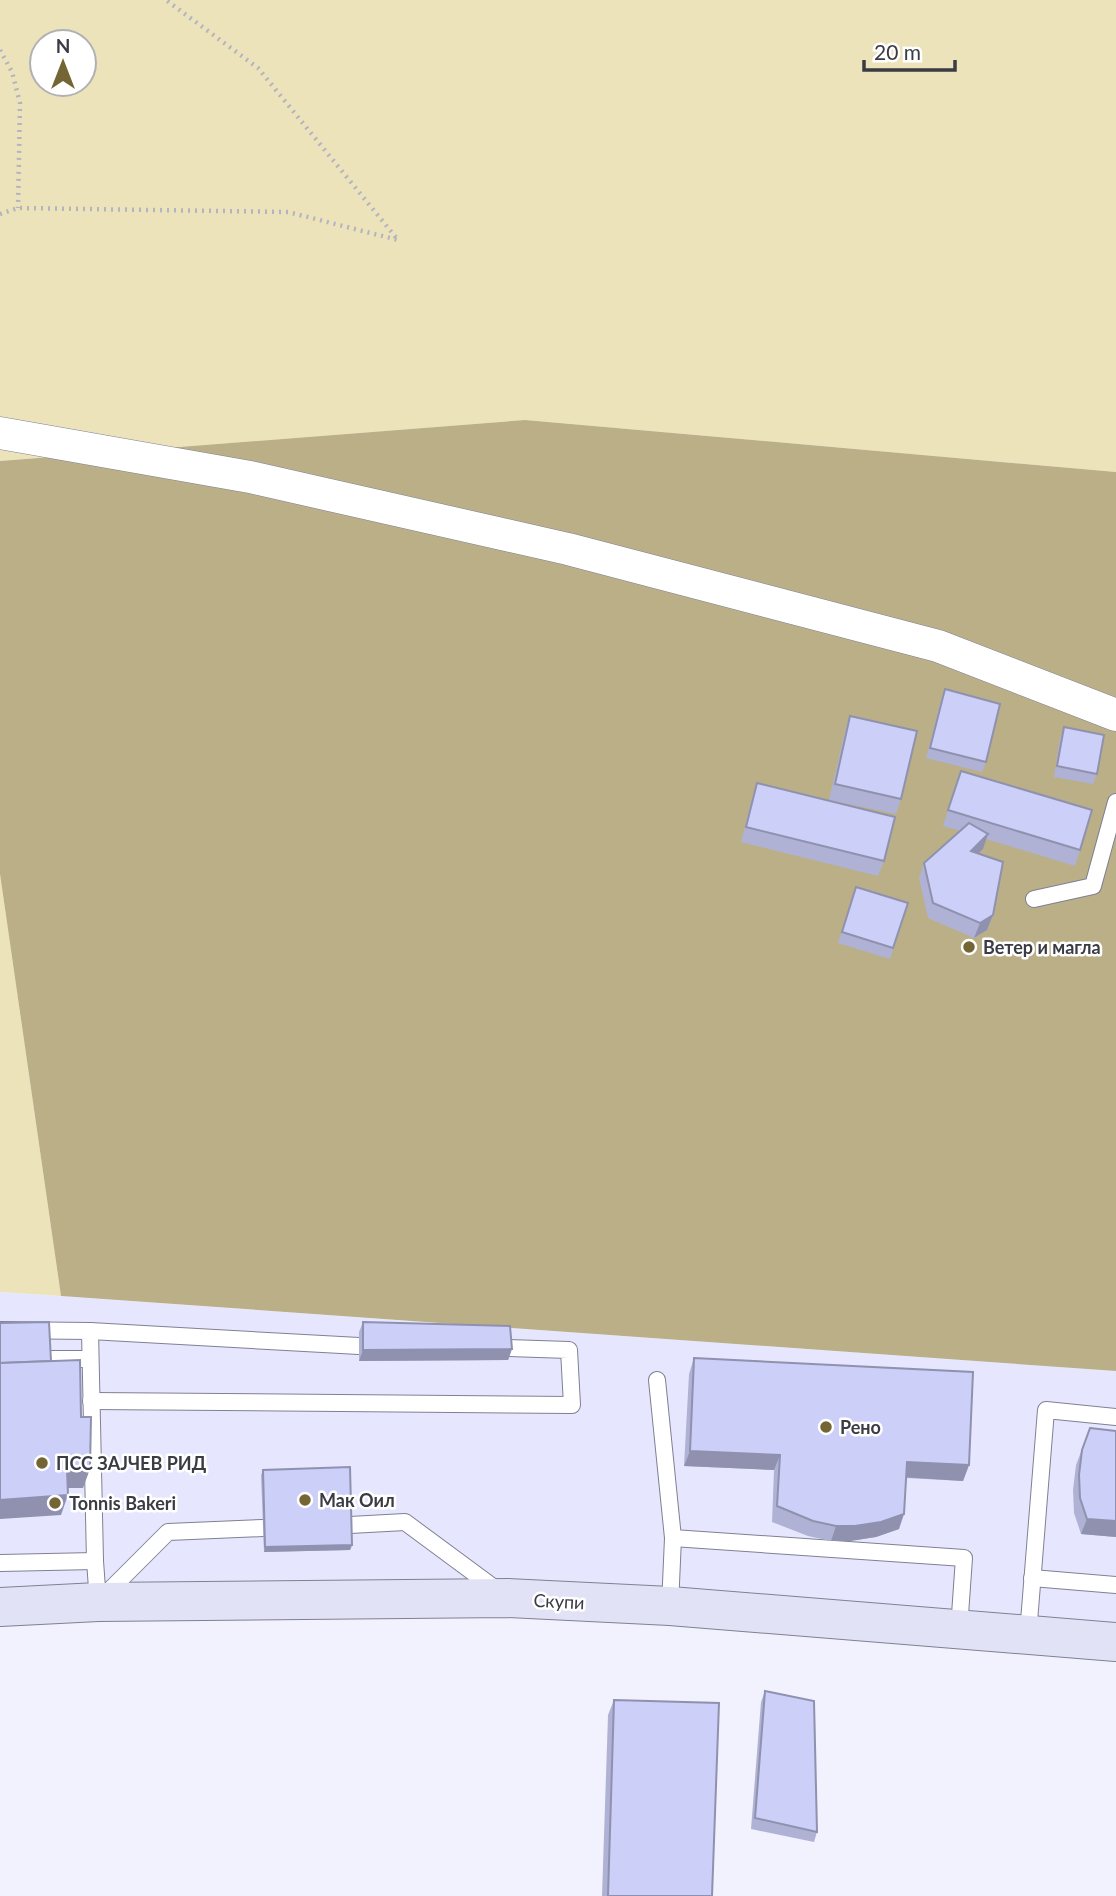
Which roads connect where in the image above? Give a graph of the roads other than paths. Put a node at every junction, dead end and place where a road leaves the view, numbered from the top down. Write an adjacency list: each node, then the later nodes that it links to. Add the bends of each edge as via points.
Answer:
1 (0, 433): 2 (street, via 250,477 568,549 938,646)
2 (1116, 715)
3 (1116, 802): 4 (lane, via 1093,886)
4 (1034, 899)
5 (0, 1330): 6 (lane)
6 (90, 1331): 7 (lane); 10 (lane)
7 (359, 1346)
8 (507, 1348): 12 (lane, via 569,1350 572,1405)
9 (45, 1359): 10 (lane)
10 (90, 1359): 12 (lane)
11 (657, 1380): 16 (lane)
12 (91, 1401): 17 (lane)
13 (1116, 1416): 19 (lane, via 1046,1410)
14 (350, 1525): 21 (lane, via 405,1522)
15 (263, 1528): 22 (lane, via 168,1532)
16 (673, 1538): 23 (lane); 25 (lane, via 964,1558)
17 (95, 1561): 18 (lane); 22 (lane)
18 (0, 1563)
19 (1032, 1578): 20 (lane); 26 (lane)
20 (1116, 1585)
21 (507, 1598): 22 (street, Скупи); 23 (street, Скупи)
22 (98, 1602): 24 (street, Скупи)
23 (670, 1606): 25 (street, Скупи)
24 (0, 1607)
25 (959, 1629): 26 (street, Скупи)
26 (1028, 1634): 27 (street, Скупи)
27 (1116, 1642)

